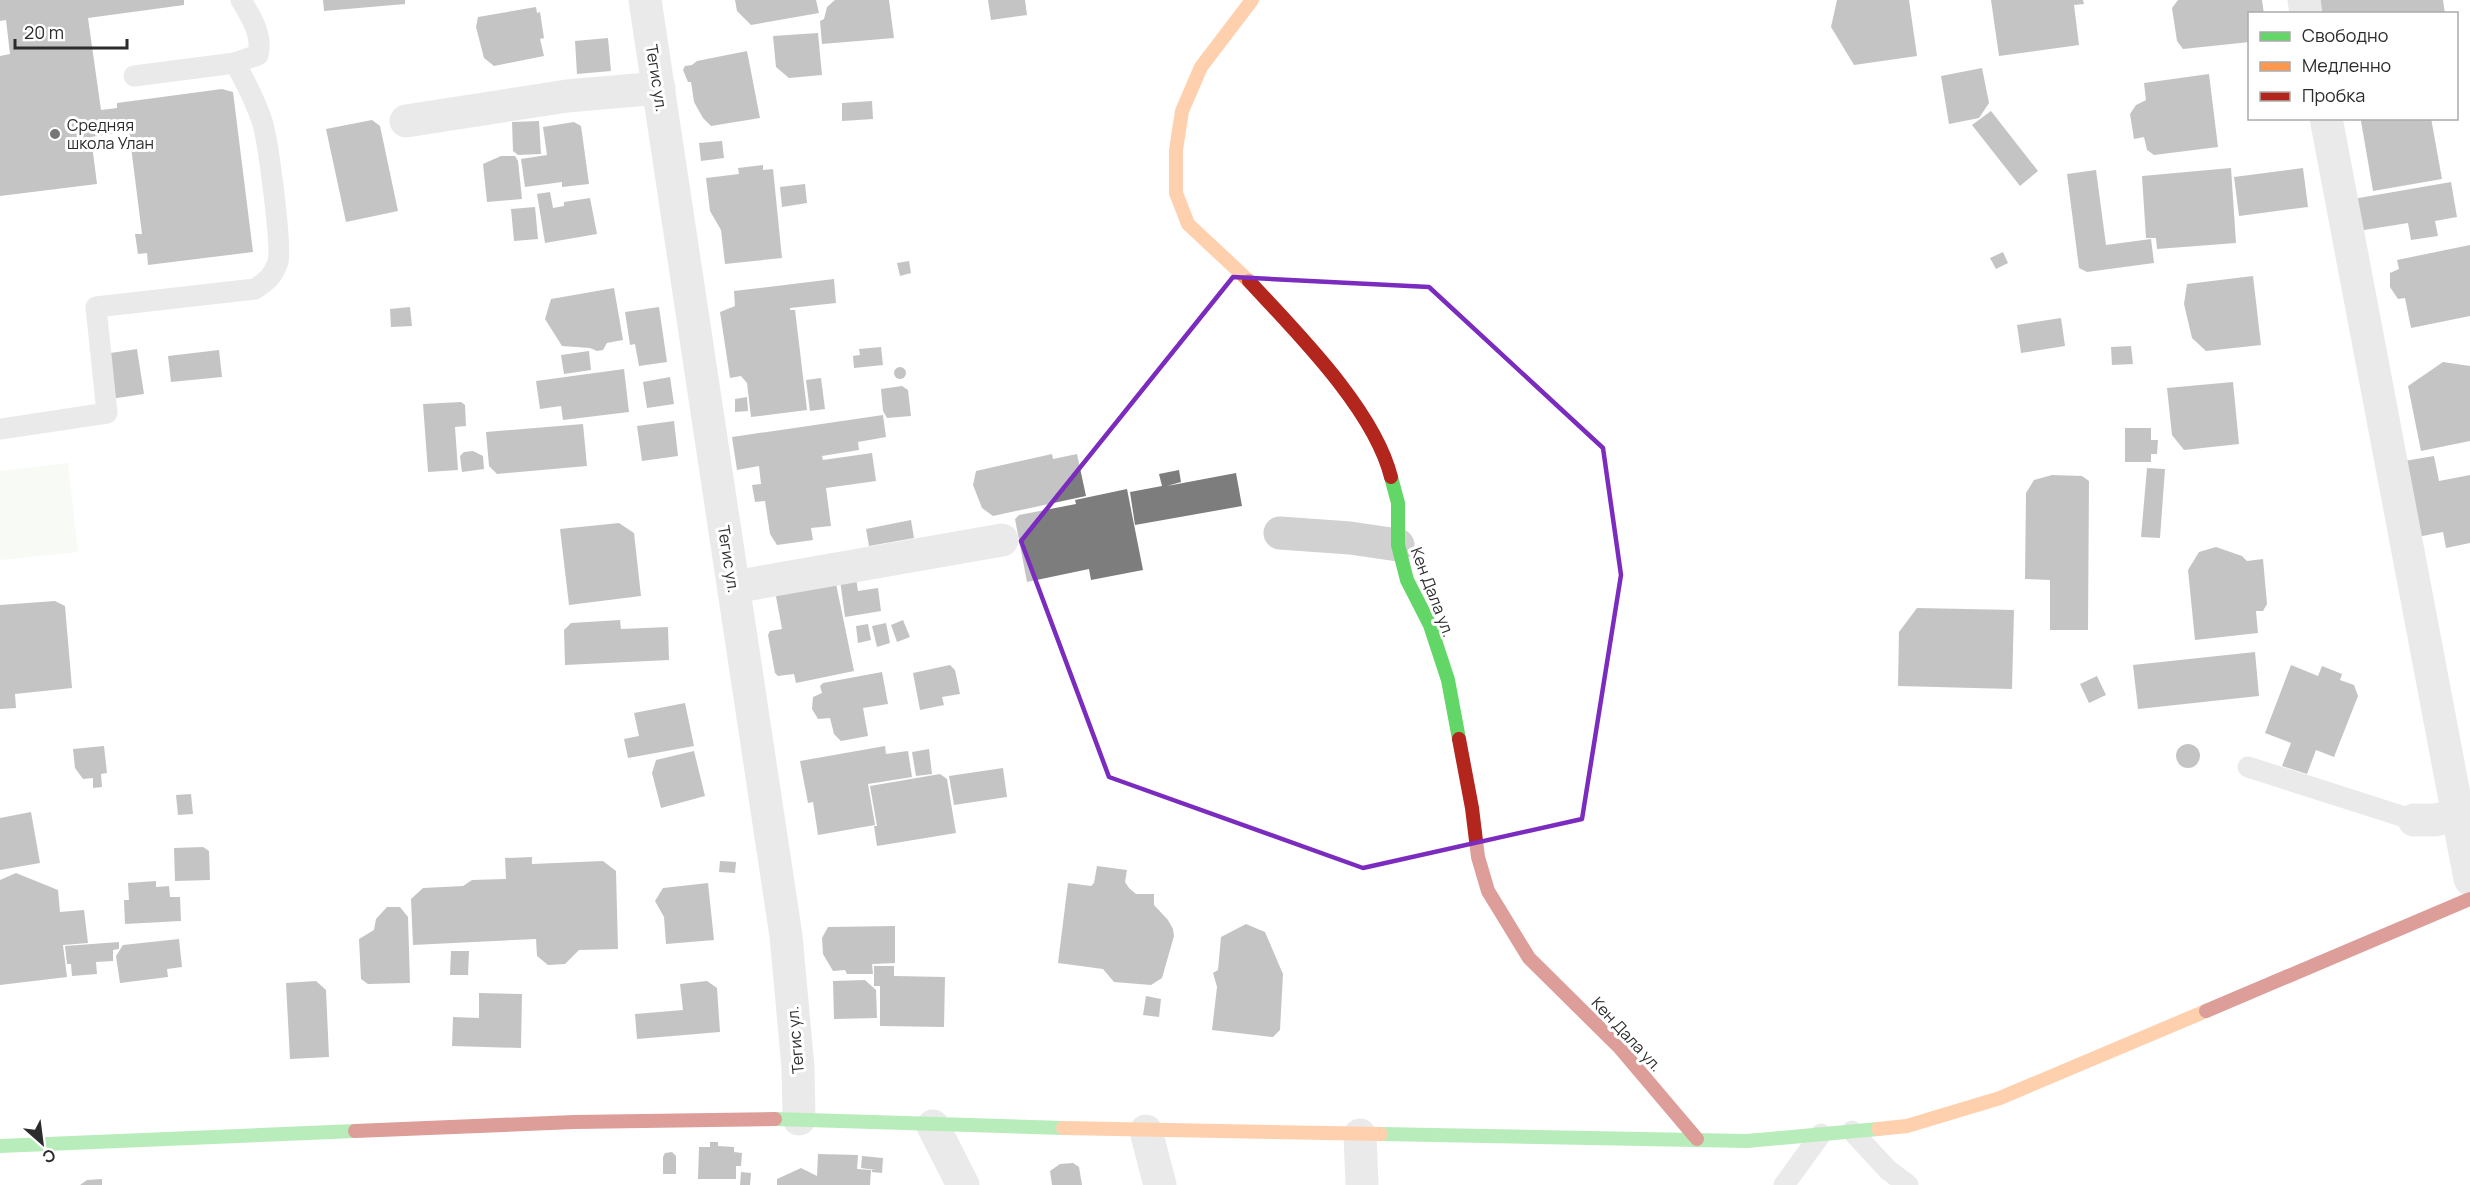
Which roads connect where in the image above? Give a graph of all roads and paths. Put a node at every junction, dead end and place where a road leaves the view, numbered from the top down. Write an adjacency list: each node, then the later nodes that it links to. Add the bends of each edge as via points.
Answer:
1 (241, 0): 4 (lane, via 261,45 258,55)
2 (645, 0): 6 (street, Тегис ул.)
3 (1252, 0): 12 (main road, Кен Дала ул., via 1201,67 1182,111 1176,150 1176,193 1188,224 1243,274 1323,362 1371,430 1390,472 1398,503)
4 (235, 63): 5 (lane); 9 (lane, via 262,123 279,259 270,280 255,289 96,308 107,413)
5 (134, 76)
6 (659, 88): 8 (street, via 567,96); 13 (street, Тегис ул.)
7 (2326, 120): 15 (street)
8 (406, 121)
9 (0, 429)
10 (1280, 532): 12 (street)
11 (1002, 540): 13 (street)
12 (1398, 545): 25 (main road, Кен Дала ул., via 1407,580 1430,625 1448,680 1478,857 1488,891 1529,958 1619,1047)
13 (734, 586): 19 (street, Тегис ул., via 786,936)
14 (2248, 767): 16 (lane)
15 (2457, 815): 16 (street); 17 (street)
16 (2414, 820)
17 (2470, 879)
18 (2470, 899): 22 (main road, via 2000,1098 1907,1126)
19 (799, 1119): 20 (main road); 26 (main road, via 574,1122)
20 (933, 1126): 21 (main road); 27 (street)
21 (1146, 1131): 24 (main road); 28 (street)
22 (1852, 1131): 23 (main road); 31 (lane, via 1888,1170)
23 (1821, 1134): 25 (main road, via 1747,1142); 30 (lane)
24 (1360, 1135): 25 (main road); 29 (street)
25 (1697, 1139)
26 (0, 1146)
27 (963, 1185)
28 (1160, 1185)
29 (1362, 1185)
30 (1784, 1185)
31 (1908, 1185)

